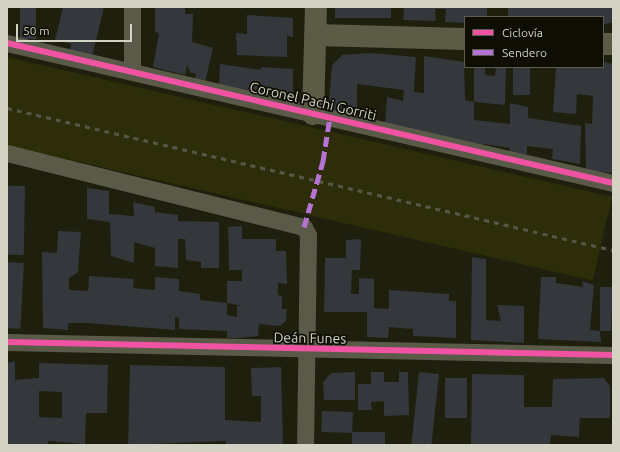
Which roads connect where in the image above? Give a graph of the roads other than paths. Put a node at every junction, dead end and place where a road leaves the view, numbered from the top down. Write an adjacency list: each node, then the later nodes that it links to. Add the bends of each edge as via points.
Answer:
1 (132, 7): 6 (street)
2 (316, 7): 3 (street)
3 (316, 35): 4 (street); 7 (street)
4 (464, 39)
5 (7, 43): 6 (street, Coronel Pachi Gorriti)
6 (132, 71): 7 (street, Coronel Pachi Gorriti)
7 (313, 114): 9 (street, Coronel Pachi Gorriti)
8 (7, 153): 11 (street, via 304,227 308,235)
9 (613, 183)
10 (7, 342): 11 (street, Deán Funes)
11 (307, 350): 12 (street, Deán Funes); 13 (street)
12 (613, 355)
13 (306, 445)

